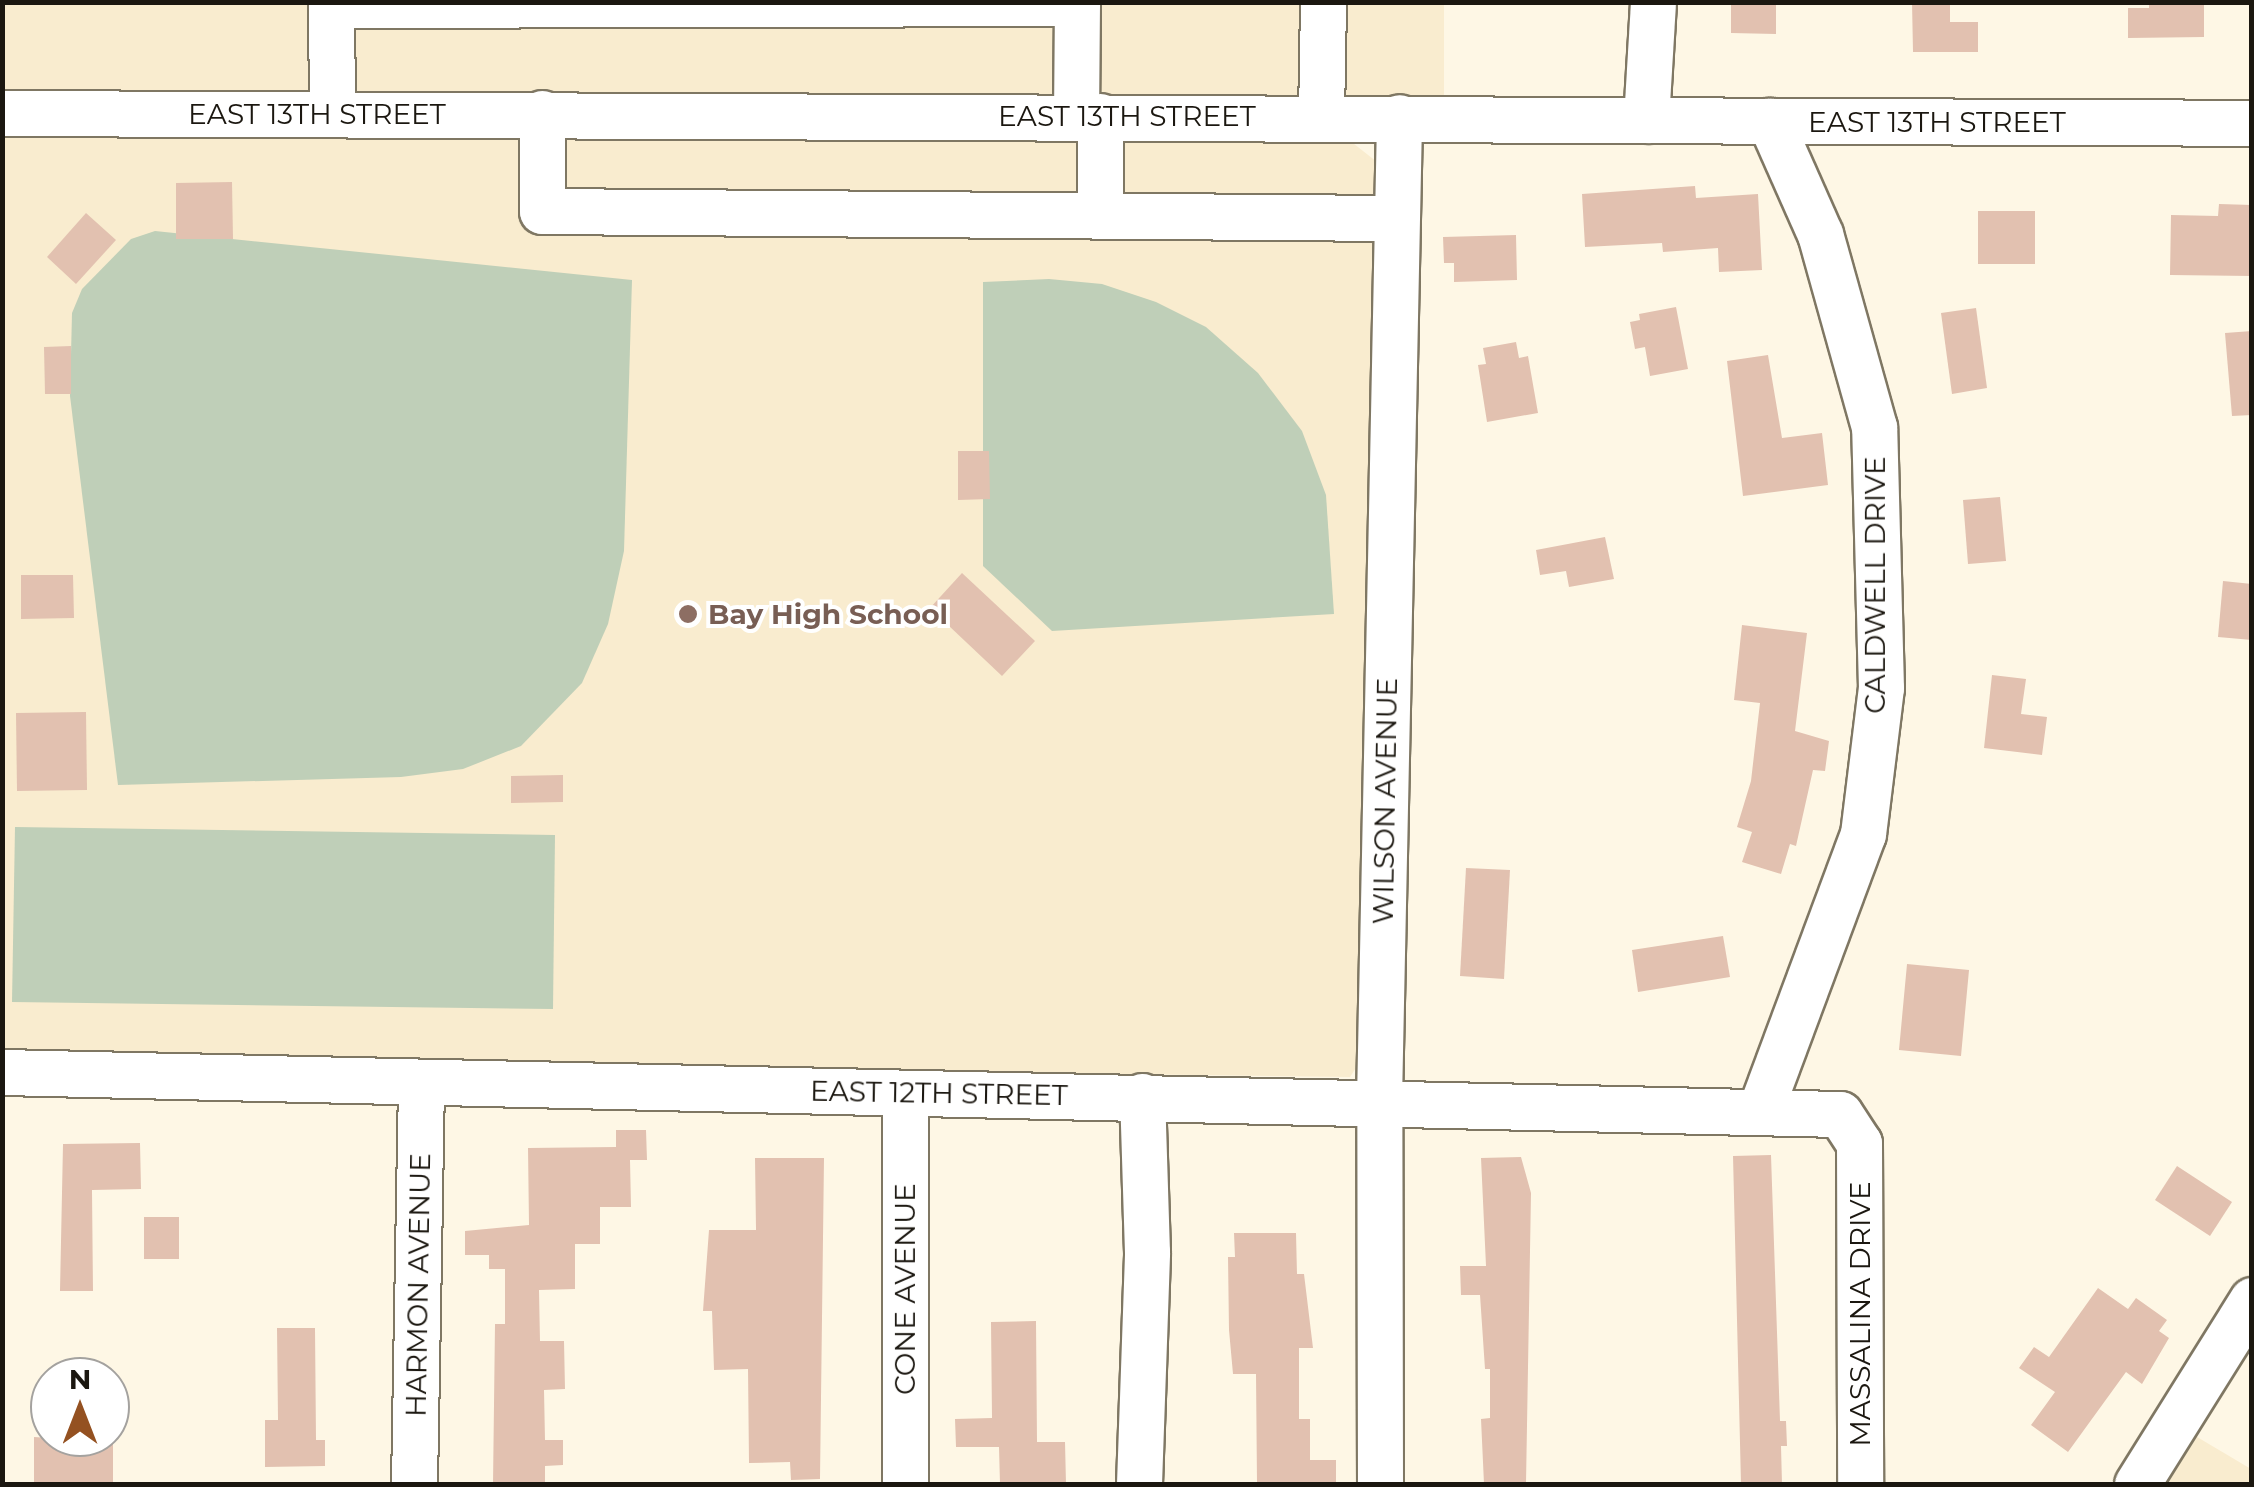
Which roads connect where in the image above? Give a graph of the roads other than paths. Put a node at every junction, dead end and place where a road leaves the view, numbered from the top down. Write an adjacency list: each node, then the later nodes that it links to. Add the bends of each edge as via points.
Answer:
1 (1323, 2): 7 (street)
2 (1653, 2): 9 (street)
3 (2, 112): 5 (street, EAST 13TH STREET)
4 (542, 113): 5 (street, EAST 13TH STREET); 6 (street, EAST 13TH STREET); 12 (street, via 542,211)
5 (332, 114): 6 (street, via 331,5 1077,3)
6 (1088, 116): 7 (street, EAST 13TH STREET); 12 (street)
7 (1321, 117): 8 (street, EAST 13TH STREET)
8 (1399, 117): 9 (street, EAST 13TH STREET); 13 (street, WILSON AVENUE)
9 (1646, 120): 10 (street, EAST 13TH STREET)
10 (1770, 122): 11 (street, EAST 13TH STREET); 19 (street, CALDWELL DRIVE, via 1820,234 1874,426 1881,688 1863,834)
11 (2252, 123)
12 (1100, 213): 13 (street)
13 (1396, 218): 18 (street, WILSON AVENUE)
14 (2, 1072): 15 (street, EAST 12TH STREET)
15 (421, 1085): 16 (street, EAST 12TH STREET); 22 (street, HARMON AVENUE)
16 (905, 1093): 17 (street, EAST 12TH STREET); 23 (street, CONE AVENUE)
17 (1142, 1096): 18 (street, EAST 12TH STREET); 24 (street, via 1147,1252)
18 (1379, 1100): 19 (street, EAST 12TH STREET); 25 (street, WILSON AVENUE)
19 (1760, 1108): 20 (street, EAST 12TH STREET, via 1840,1114)
20 (1860, 1143): 26 (street, MASSALINA DRIVE)
21 (2252, 1300): 27 (street)
22 (414, 1484)
23 (905, 1484)
24 (1139, 1484)
25 (1380, 1484)
26 (1860, 1484)
27 (2137, 1484)

